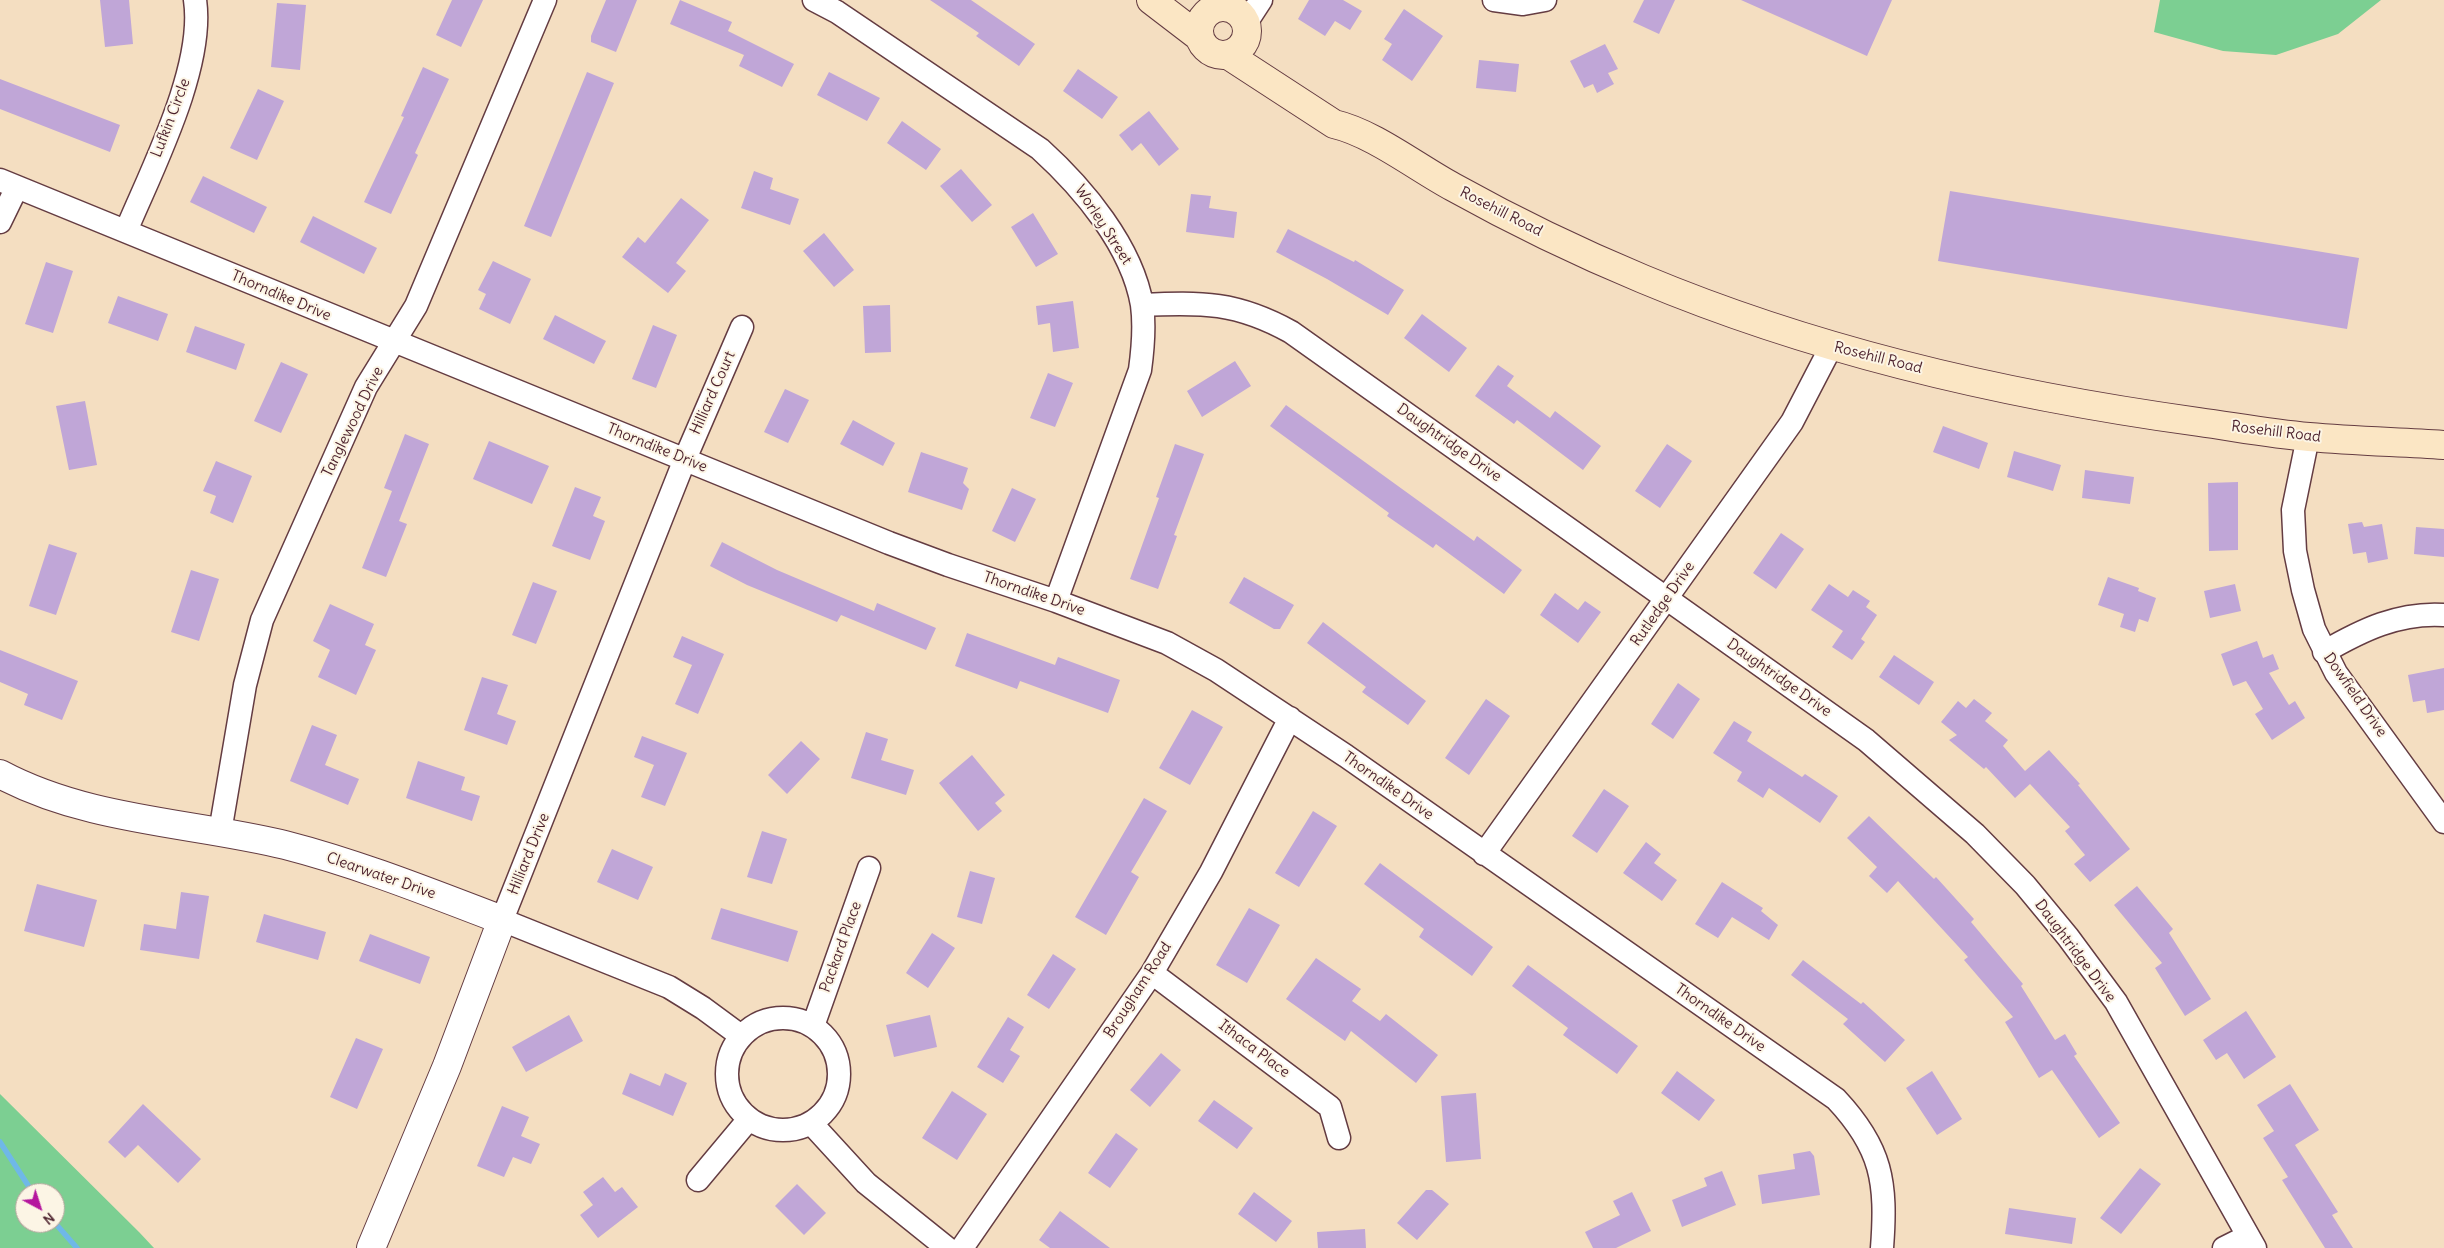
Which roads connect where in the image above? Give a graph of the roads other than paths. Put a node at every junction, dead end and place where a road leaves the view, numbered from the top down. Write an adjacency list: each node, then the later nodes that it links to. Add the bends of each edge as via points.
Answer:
1 (195, 0): 16 (street, Lufkin Circle, via 197,16 191,60 179,102)
2 (545, 0): 19 (street, Tanglewood Drive, via 416,306)
3 (814, 0): 17 (street, Worley Street, via 837,12 1040,149 1070,175 1088,196 1126,256)
4 (1151, 0): 11 (main road)
5 (1179, 0): 9 (main road, via 1189,6)
6 (1261, 0): 10 (street)
7 (1494, 0): 8 (street, via 1523,4)
8 (1545, 0)
9 (1219, 6): 10 (main road, via 1235,10); 11 (main road, via 1201,20)
10 (1246, 27): 12 (main road, via 1242,46); 13 (main road, Rosehill Road, via 1258,53 1346,114)
11 (1198, 36): 12 (main road, via 1206,50 1220,56)
12 (1228, 55): 13 (main road, Rosehill Road, via 1334,124)
13 (1354, 128): 20 (main road, Rosehill Road, via 1453,187 1572,247 1700,302)
14 (8, 184): 15 (street); 16 (street, Thorndike Drive)
15 (0, 222)
16 (126, 231): 19 (street, Thorndike Drive)
17 (1142, 305): 24 (street, Daughtridge Drive, via 1216,304 1268,319 1292,332); 25 (street, Worley Street, via 1144,343 1140,370)
18 (742, 327): 23 (street, Hilliard Court)
19 (394, 342): 23 (street, Thorndike Drive); 31 (street, Tanglewood Drive, via 366,387 262,620 245,685)
20 (1831, 346): 21 (main road, Rosehill Road, via 2046,397); 24 (street, Rutledge Drive, via 1792,422)
21 (2308, 437): 22 (main road, Rosehill Road); 27 (street, Dowfield Drive, via 2293,510 2294,534 2303,590)
22 (2444, 445)
23 (685, 459): 25 (street, Thorndike Drive, via 898,546); 34 (street, Hilliard Drive)
24 (1668, 599): 32 (street, Rutledge Drive); 42 (street, Daughtridge Drive, via 1866,740 1975,834 2025,886 2116,1002)
25 (1056, 601): 28 (street, Thorndike Drive, via 1167,644 1216,670)
26 (2444, 615): 27 (street, via 2409,616 2383,622)
27 (2324, 652): 30 (street, Dowfield Drive)
28 (1290, 718): 32 (street, Thorndike Drive); 35 (street, Brougham Road, via 1211,872)
29 (0, 774): 31 (street, Clearwater Drive, via 27,788 72,803 158,823)
30 (2444, 822)
31 (220, 832): 34 (street, Clearwater Drive, via 285,845 353,864)
32 (1484, 854): 46 (street, Thorndike Drive, via 1836,1099 1869,1142 1879,1166 1884,1192)
33 (869, 868): 36 (street, Packard Place)
34 (502, 920): 37 (street, Clearwater Drive, via 669,987); 43 (street, Hilliard Drive, via 447,1066)
35 (1152, 973): 40 (street, Ithaca Place, via 1330,1107); 45 (street, Brougham Road)
36 (813, 1026): 37 (street, via 794,1019 775,1018); 39 (street, via 827,1038 837,1056 840,1075 836,1094 826,1111)
37 (741, 1036): 38 (street, via 729,1060 728,1086 739,1110)
38 (748, 1119): 39 (street, via 779,1131); 41 (street)
39 (811, 1123): 44 (street, via 866,1183)
40 (1339, 1138)
41 (698, 1180)
42 (2252, 1242): 47 (street)
43 (371, 1248)
44 (946, 1248)
45 (962, 1248)
46 (1882, 1248)
47 (2224, 1248)

